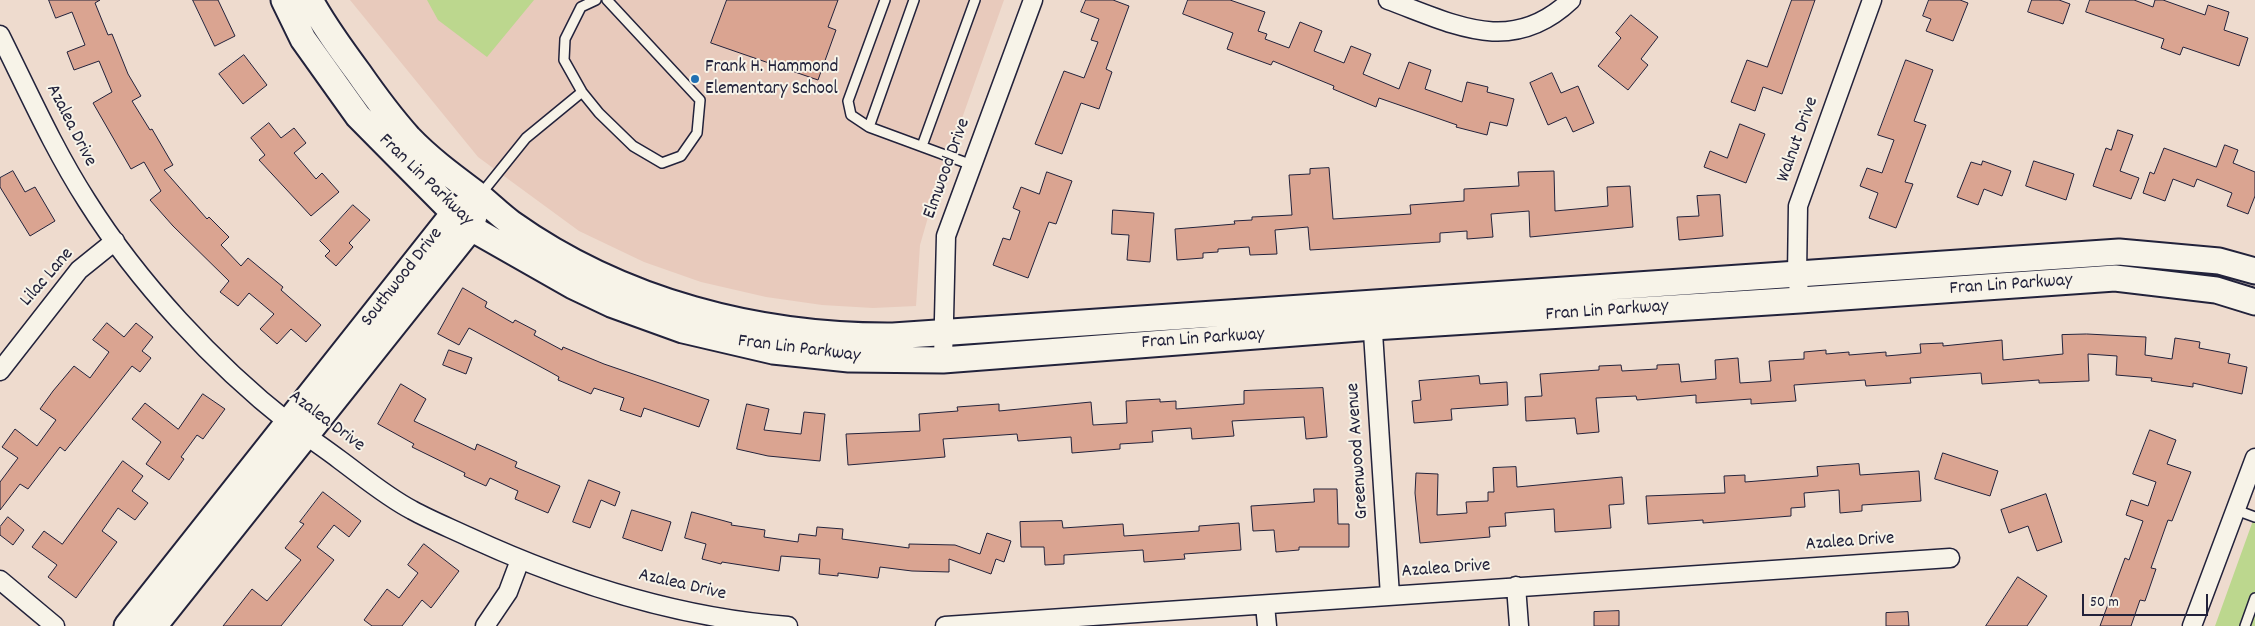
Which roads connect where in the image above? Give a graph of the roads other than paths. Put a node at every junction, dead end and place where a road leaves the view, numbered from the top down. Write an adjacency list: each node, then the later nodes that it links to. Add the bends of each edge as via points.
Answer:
1 (284, 0): 18 (street, Fran Lin Parkway, via 303,39 358,116)
2 (310, 0): 17 (street, Fran Lin Parkway, via 327,30 410,138)
3 (596, 0): 13 (lane, via 581,7 565,39 564,60)
4 (607, 0): 13 (lane, via 700,100 697,133 681,156 662,163 632,146)
5 (885, 0): 14 (lane, via 848,101 850,115)
6 (914, 0): 14 (lane)
7 (975, 0): 15 (lane)
8 (1033, 0): 16 (street, Elmwood Drive)
9 (1388, 0): 10 (street, via 1454,25 1496,33 1536,25)
10 (1571, 0)
11 (1872, 0): 21 (street, Walnut Drive, via 1798,206)
12 (0, 35): 19 (street, Azalea Drive, via 63,162)
13 (582, 92): 17 (lane, via 526,138)
14 (869, 127): 15 (lane)
15 (922, 146): 16 (lane)
16 (972, 165): 25 (street, Elmwood Drive, via 946,236)
17 (479, 196): 18 (street, Southwood Drive); 25 (street, Fran Lin Parkway, via 511,222 584,266 687,308 818,334)
18 (463, 221): 26 (street, Fran Lin Parkway, via 573,286 611,304 690,332 773,351 816,356); 28 (street, Southwood Drive)
19 (115, 241): 27 (street, Lilac Lane, via 79,270); 28 (street, Azalea Drive, via 214,357)
20 (2255, 271): 21 (street, Fran Lin Parkway, via 2220,261 2119,252)
21 (1797, 275): 22 (street, Walnut Drive); 24 (street, Fran Lin Parkway)
22 (1800, 300): 23 (street, Fran Lin Parkway, via 2115,278 2216,290); 24 (street, Fran Lin Parkway)
23 (2255, 302)
24 (1372, 315): 25 (street, Fran Lin Parkway); 26 (street, Fran Lin Parkway); 36 (street, Greenwood Avenue)
25 (944, 333): 26 (street, Elmwood Drive)
26 (943, 360)
27 (0, 371)
28 (297, 428): 33 (street, Azalea Drive, via 412,510); 42 (street, Southwood Drive); 43 (street, Southwood Drive)
29 (2255, 458): 30 (street)
30 (2236, 510): 31 (lane); 49 (street)
31 (2255, 517)
32 (1950, 558): 35 (street, Azalea Drive)
33 (520, 560): 40 (street, Azalea Drive, via 593,586 663,605); 44 (street, via 508,592)
34 (0, 580): 41 (street)
35 (1516, 586): 36 (street, Azalea Drive); 48 (street)
36 (1390, 596): 38 (street, Azalea Drive)
37 (2255, 598): 50 (lane)
38 (1266, 605): 39 (street, Azalea Drive); 47 (street)
39 (1010, 623): 46 (street, Azalea Drive)
40 (761, 625): 45 (street, Azalea Drive)
41 (55, 626)
42 (127, 626)
43 (154, 626)
44 (485, 626)
45 (788, 626)
46 (945, 626)
47 (1267, 626)
48 (1519, 626)
49 (2192, 626)
50 (2245, 626)

